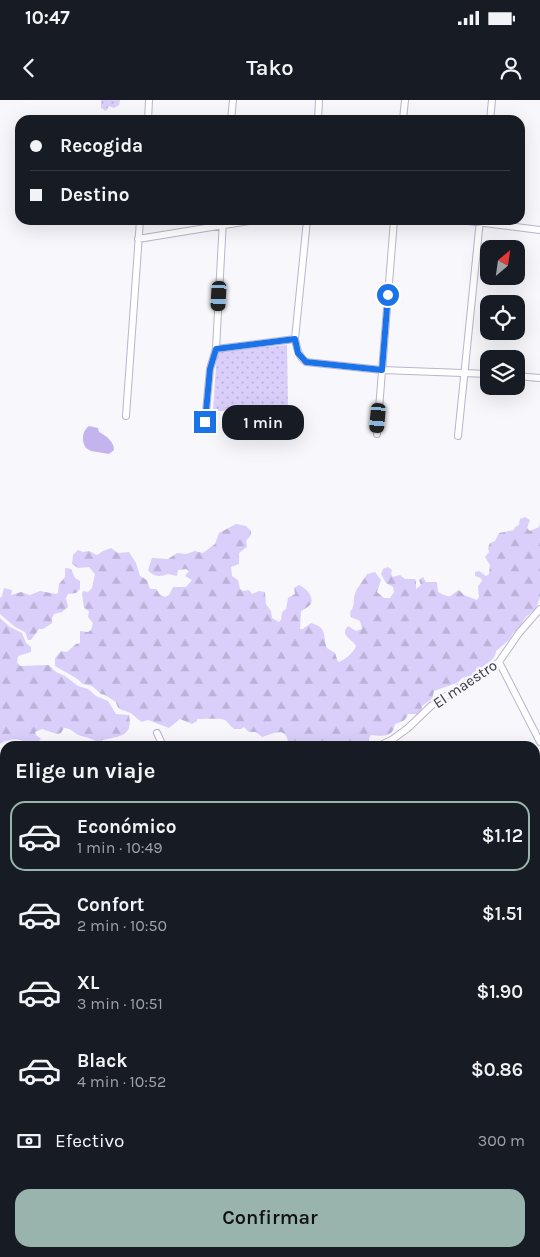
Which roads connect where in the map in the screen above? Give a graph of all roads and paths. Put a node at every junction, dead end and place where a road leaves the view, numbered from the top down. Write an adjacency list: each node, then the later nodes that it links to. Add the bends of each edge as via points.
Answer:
1 (149, 100): 6 (street)
2 (233, 100): 7 (street)
3 (319, 100): 8 (street)
4 (405, 100): 9 (street)
5 (492, 100): 10 (street)
6 (148, 115)
7 (232, 115)
8 (318, 115)
9 (404, 115)
10 (490, 115)
11 (139, 225): 19 (street)
12 (212, 225): 19 (street)
13 (223, 225): 21 (street)
14 (306, 225): 20 (street)
15 (394, 225): 22 (street)
16 (480, 225): 23 (street)
17 (507, 225): 18 (street)
18 (540, 230)
19 (138, 239): 27 (street)
20 (295, 339): 21 (street); 22 (street, via 298,353 306,362)
21 (216, 349): 28 (street, via 210,369)
22 (382, 370): 23 (street); 29 (street)
23 (464, 373): 24 (street); 30 (street)
24 (480, 374)
25 (525, 377): 26 (street)
26 (540, 378)
27 (126, 416)
28 (205, 422)
29 (377, 434)
30 (458, 436)
31 (540, 609): 32 (street, El maestro)
32 (499, 662): 35 (street, El maestro, via 432,705 408,728); 36 (street)
33 (157, 733): 34 (street)
34 (161, 741)
35 (387, 741)
36 (539, 741)

